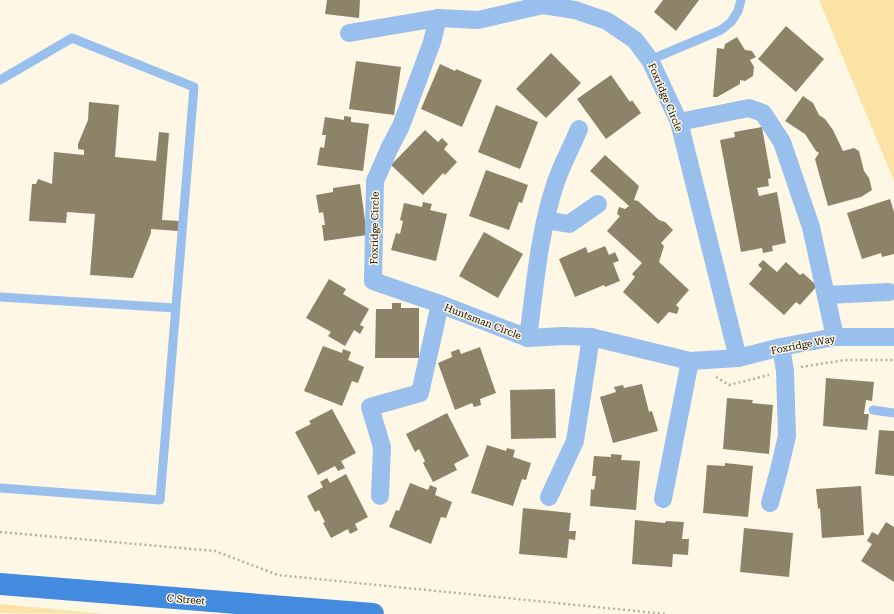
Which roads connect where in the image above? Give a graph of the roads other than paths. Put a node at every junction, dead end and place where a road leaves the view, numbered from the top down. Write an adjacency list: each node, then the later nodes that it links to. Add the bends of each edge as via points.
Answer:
1 (741, 0): 5 (lane, via 732,22 721,30)
2 (543, 2): 3 (street, Foxridge Circle, via 478,20); 5 (street, Foxridge Circle, via 607,21 634,40)
3 (438, 18): 4 (street, Foxridge Circle); 11 (street, Foxridge Circle, via 432,42 401,126 375,181)
4 (349, 34)
5 (650, 60): 7 (street, Foxridge Circle)
6 (0, 80): 16 (lane, via 72,38 194,87)
7 (679, 122): 13 (street, via 748,108 763,114 785,149 811,227); 22 (street, Foxridge Circle)
8 (579, 129): 10 (street, via 556,182)
9 (598, 204): 10 (street, via 569,224)
10 (546, 220): 20 (street, via 540,245)
11 (373, 281): 15 (street, Huntsman Circle)
12 (889, 292): 13 (street)
13 (826, 295): 18 (street)
14 (0, 297): 16 (lane)
15 (440, 304): 20 (street, Huntsman Circle); 27 (street, via 420,393 370,407 382,447)
16 (175, 308): 26 (lane, via 160,500)
17 (591, 337): 20 (street, Huntsman Circle); 23 (street, Huntsman Circle); 28 (street, via 576,441)
18 (835, 337): 19 (street, Foxridge Way); 21 (street, Foxridge Way)
19 (894, 337)
20 (528, 338)
21 (781, 347): 22 (street, Foxridge Way); 30 (street, via 785,371 787,436)
22 (738, 358): 23 (street, Huntsman Circle)
23 (690, 361): 29 (street)
24 (873, 410): 25 (lane)
25 (894, 412)
26 (0, 488)
27 (380, 496)
28 (549, 497)
29 (663, 499)
30 (770, 503)
31 (0, 584): 32 (main road, C Street)
32 (373, 614)

